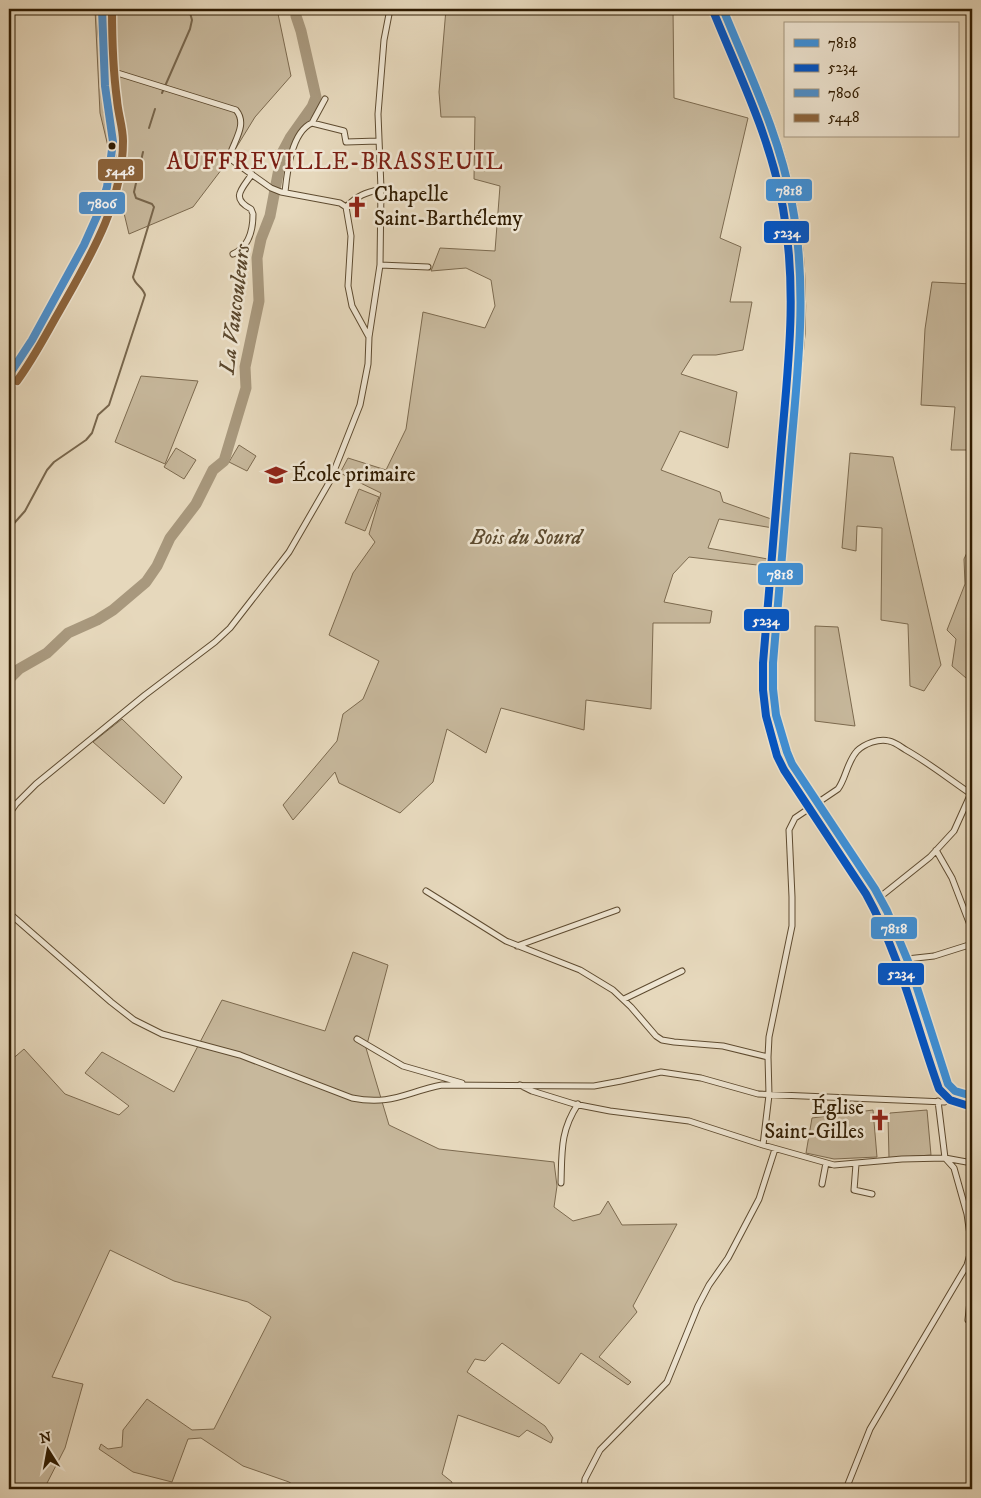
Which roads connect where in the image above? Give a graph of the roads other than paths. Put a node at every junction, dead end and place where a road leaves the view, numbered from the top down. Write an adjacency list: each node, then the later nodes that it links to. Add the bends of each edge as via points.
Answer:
1 (102, 9): 7 (main road, via 102,32)
2 (108, 9): 7 (main road)
3 (390, 9): 10 (street, via 384,40)
4 (723, 9): 6 (main road)
5 (727, 9): 6 (main road)
6 (743, 54): 21 (main road, via 785,169 796,224 802,284 801,333 772,693 787,755)
7 (109, 71): 11 (street, via 236,110 242,122 230,157); 19 (main road, via 108,112 113,131 110,175 98,219)
8 (325, 98): 9 (street)
9 (312, 123): 10 (street, via 344,131 346,142); 13 (street, via 298,137 289,158)
10 (378, 141): 12 (street)
11 (252, 174): 13 (street, via 271,188); 15 (street, via 239,194 243,205 252,209 253,214 248,240)
12 (381, 189): 14 (street, via 356,198); 16 (street)
13 (283, 192): 14 (street, via 340,203)
14 (346, 207): 18 (street, via 351,236 348,286 352,306)
15 (233, 254)
16 (380, 265): 17 (street); 18 (street)
17 (428, 267)
18 (369, 338): 22 (street, via 360,405 330,481 289,552 230,628 78,748 36,784)
19 (9, 375)
20 (971, 793): 21 (street, via 889,740 867,744 857,750 838,789); 23 (street, via 954,831)
21 (817, 803): 25 (main road); 35 (street, via 795,818 789,830 792,926 769,1037)
22 (9, 814)
23 (936, 850): 25 (street); 28 (street, via 952,878)
24 (426, 891): 30 (street)
25 (880, 897): 31 (main road)
26 (617, 910): 30 (street)
27 (9, 913): 37 (street, via 111,1002 134,1020 162,1034 240,1055 352,1098 369,1101 386,1101 442,1085)
28 (972, 930)
29 (972, 944): 31 (street, via 934,956)
30 (516, 946): 33 (street, via 580,970)
31 (907, 959): 38 (main road, via 946,1081)
32 (682, 971): 33 (street)
33 (624, 999): 35 (street, via 662,1040 723,1046)
34 (357, 1039): 37 (street, via 403,1066)
35 (768, 1057): 39 (street)
36 (519, 1084): 37 (street); 39 (street, via 594,1086 661,1072); 42 (street)
37 (468, 1085)
38 (955, 1092): 40 (main road); 41 (street, via 945,1102)
39 (769, 1095): 41 (street); 43 (street)
40 (972, 1096)
41 (938, 1101): 45 (street)
42 (578, 1104): 43 (street, via 688,1121); 49 (street, via 564,1134)
43 (762, 1146): 44 (street)
44 (775, 1149): 47 (street); 55 (street, via 759,1200 698,1306 667,1382 600,1450 585,1479)
45 (945, 1158): 46 (street); 48 (street); 52 (street, via 954,1168 967,1214)
46 (972, 1162)
47 (826, 1163): 48 (street); 50 (street)
48 (856, 1164): 51 (street, via 854,1190)
49 (561, 1183)
50 (822, 1184)
51 (872, 1194)
52 (972, 1248): 56 (street, via 967,1265 870,1429)
53 (972, 1281): 54 (street)
54 (968, 1320)
55 (584, 1489)
56 (846, 1489)

